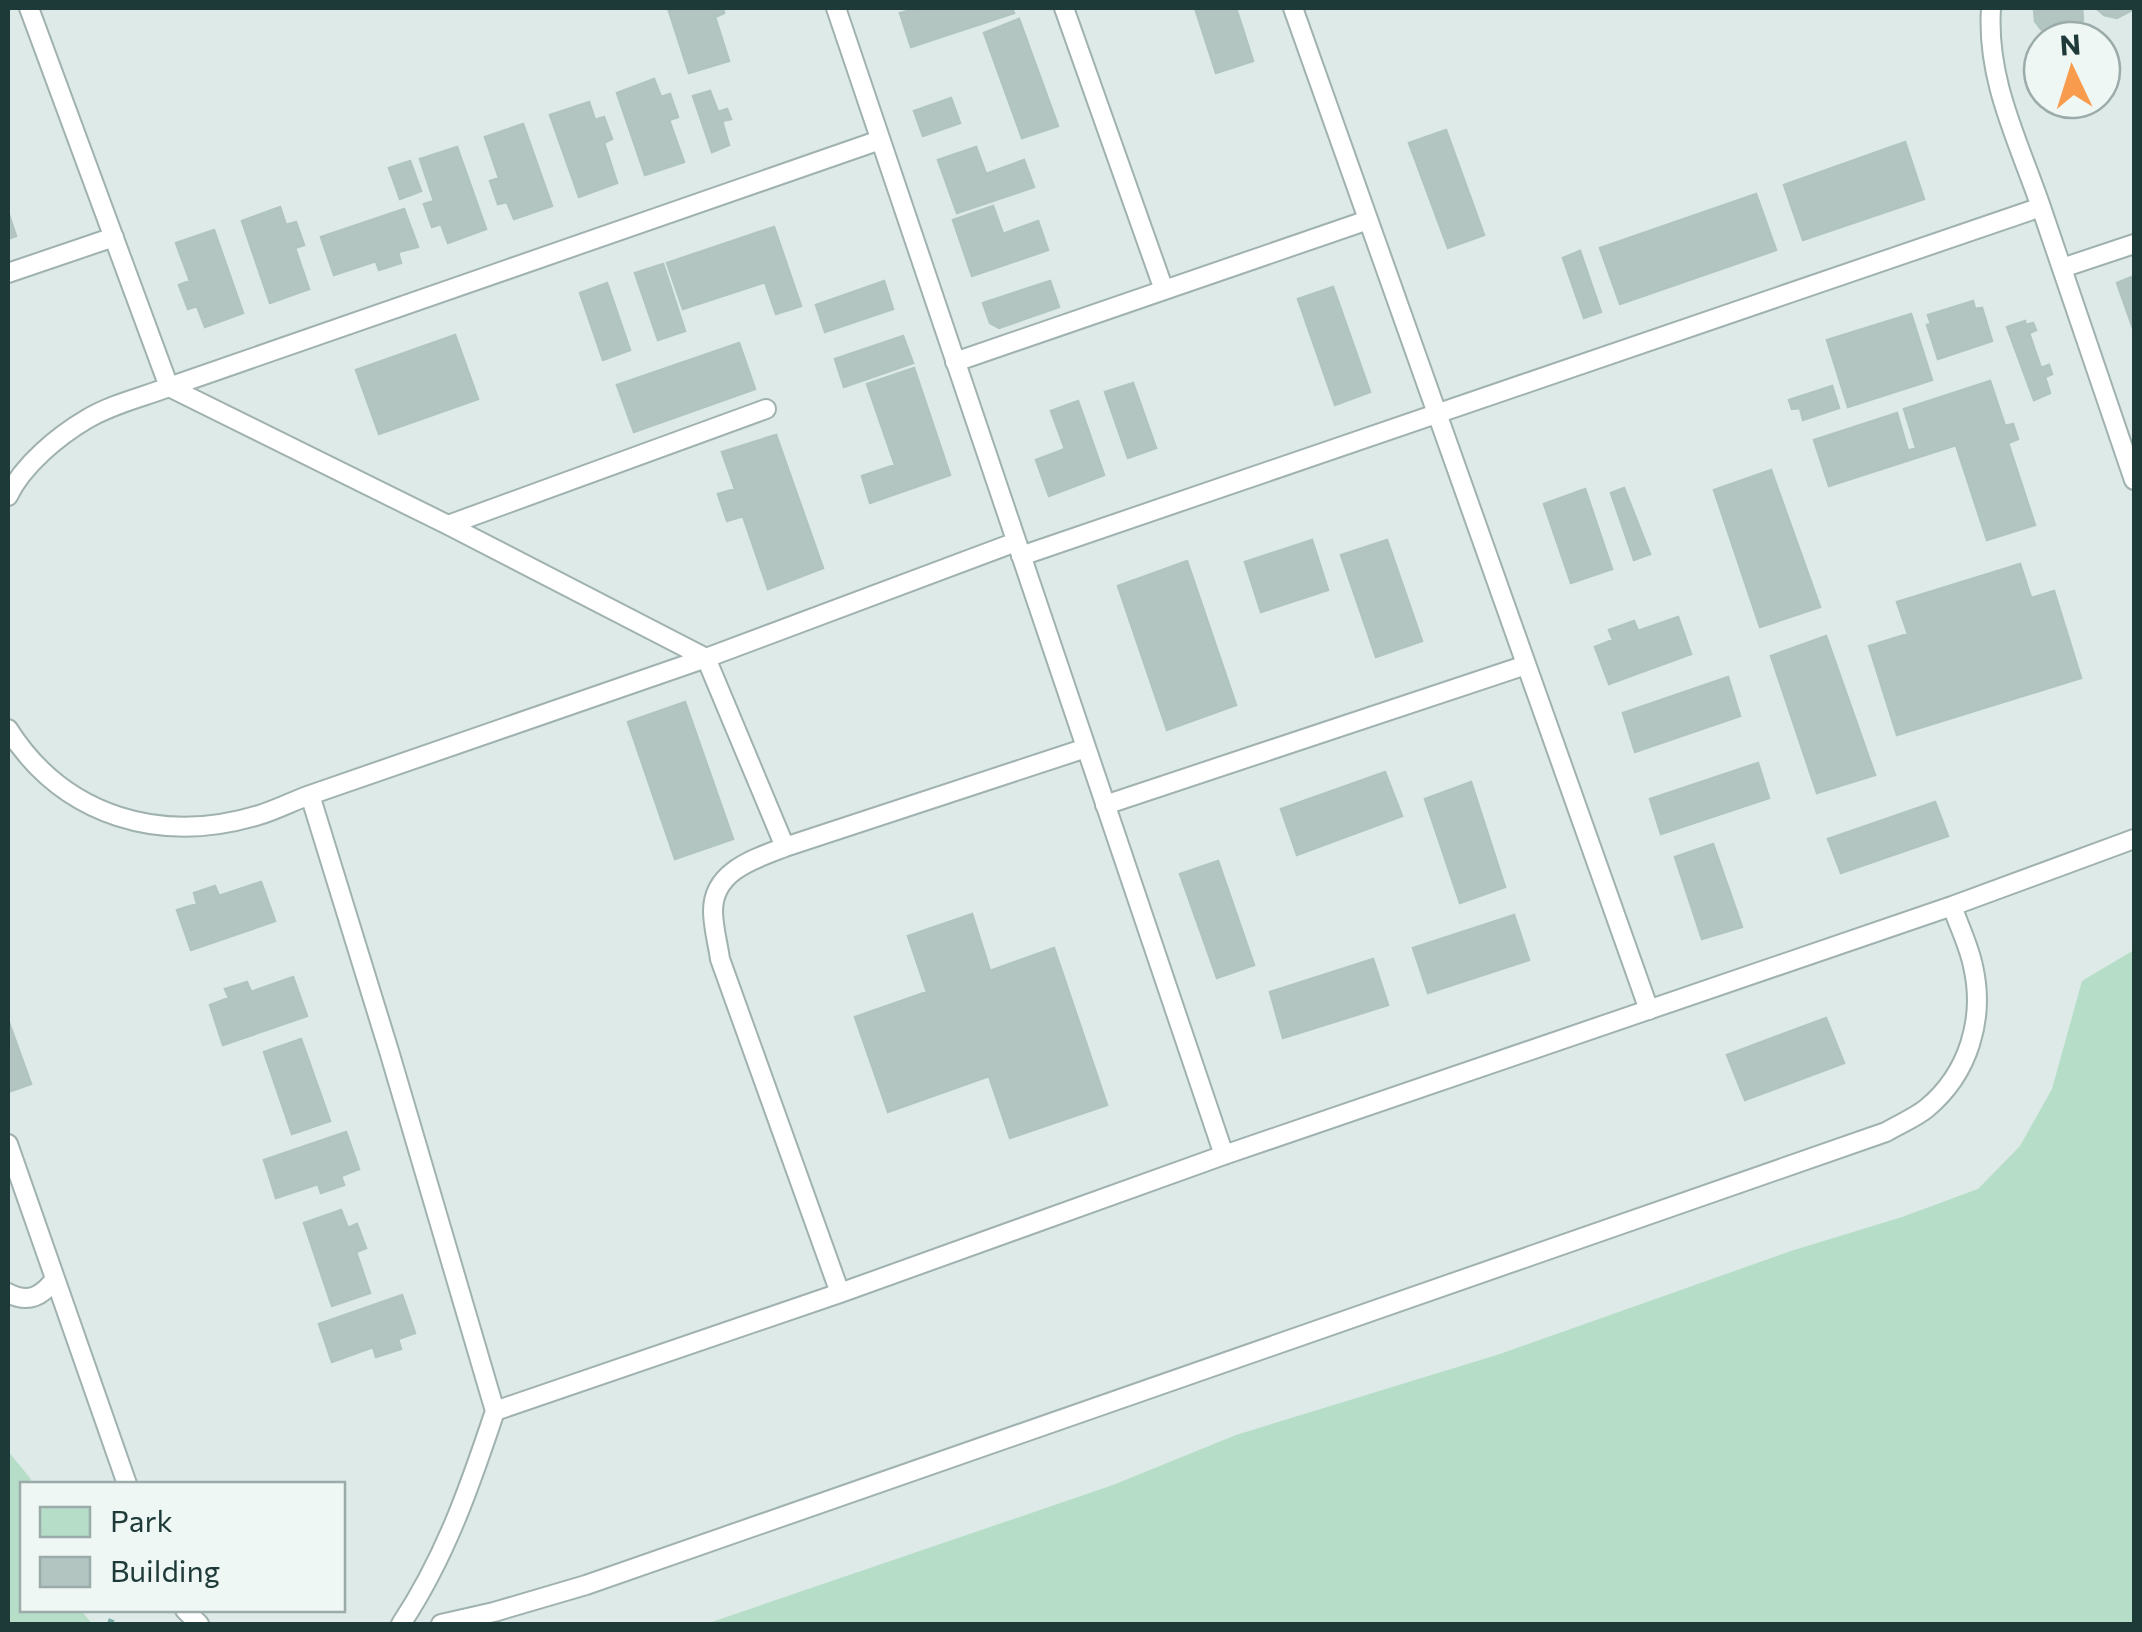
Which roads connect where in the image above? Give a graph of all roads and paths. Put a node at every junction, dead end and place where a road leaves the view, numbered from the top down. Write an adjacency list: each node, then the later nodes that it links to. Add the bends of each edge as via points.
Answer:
1 (29, 8): 9 (lane)
2 (836, 8): 6 (lane)
3 (1064, 8): 13 (lane)
4 (1293, 8): 8 (lane)
5 (1990, 8): 7 (lane, via 1997,84)
6 (880, 140): 14 (lane); 15 (lane)
7 (2041, 207): 11 (lane); 17 (lane)
8 (1368, 220): 13 (lane); 17 (lane)
9 (114, 238): 12 (lane); 15 (lane)
10 (2134, 244): 11 (lane)
11 (2062, 268): 18 (lane)
12 (8, 274)
13 (1164, 290): 14 (lane)
14 (955, 362): 21 (lane)
15 (169, 387): 19 (lane, via 89,418 32,464); 20 (lane)
16 (766, 409): 20 (lane)
17 (1437, 414): 21 (lane); 23 (lane)
18 (2134, 480)
19 (8, 496)
20 (448, 525): 22 (lane)
21 (1019, 549): 22 (lane); 25 (lane)
22 (706, 658): 26 (lane); 29 (lane)
23 (1526, 665): 27 (lane); 31 (lane)
24 (8, 729): 26 (lane, via 24,754 70,794 144,824 195,828 259,816)
25 (1086, 748): 27 (lane); 29 (lane)
26 (310, 794): 37 (lane)
27 (1105, 805): 33 (lane)
28 (2134, 839): 30 (lane)
29 (785, 846): 36 (lane, via 722,882 713,913 720,959)
30 (1952, 906): 31 (lane); 40 (lane, via 1973,964 1978,1003 1971,1042 1948,1087 1926,1110 1886,1132 586,1585)
31 (1648, 1010): 33 (lane)
32 (8, 1144): 34 (lane)
33 (1224, 1156): 36 (lane)
34 (55, 1278): 35 (lane, via 43,1294); 38 (lane)
35 (8, 1293)
36 (840, 1293): 37 (lane)
37 (495, 1411): 39 (lane, via 455,1525)
38 (125, 1482)
39 (401, 1624)
40 (441, 1624)

